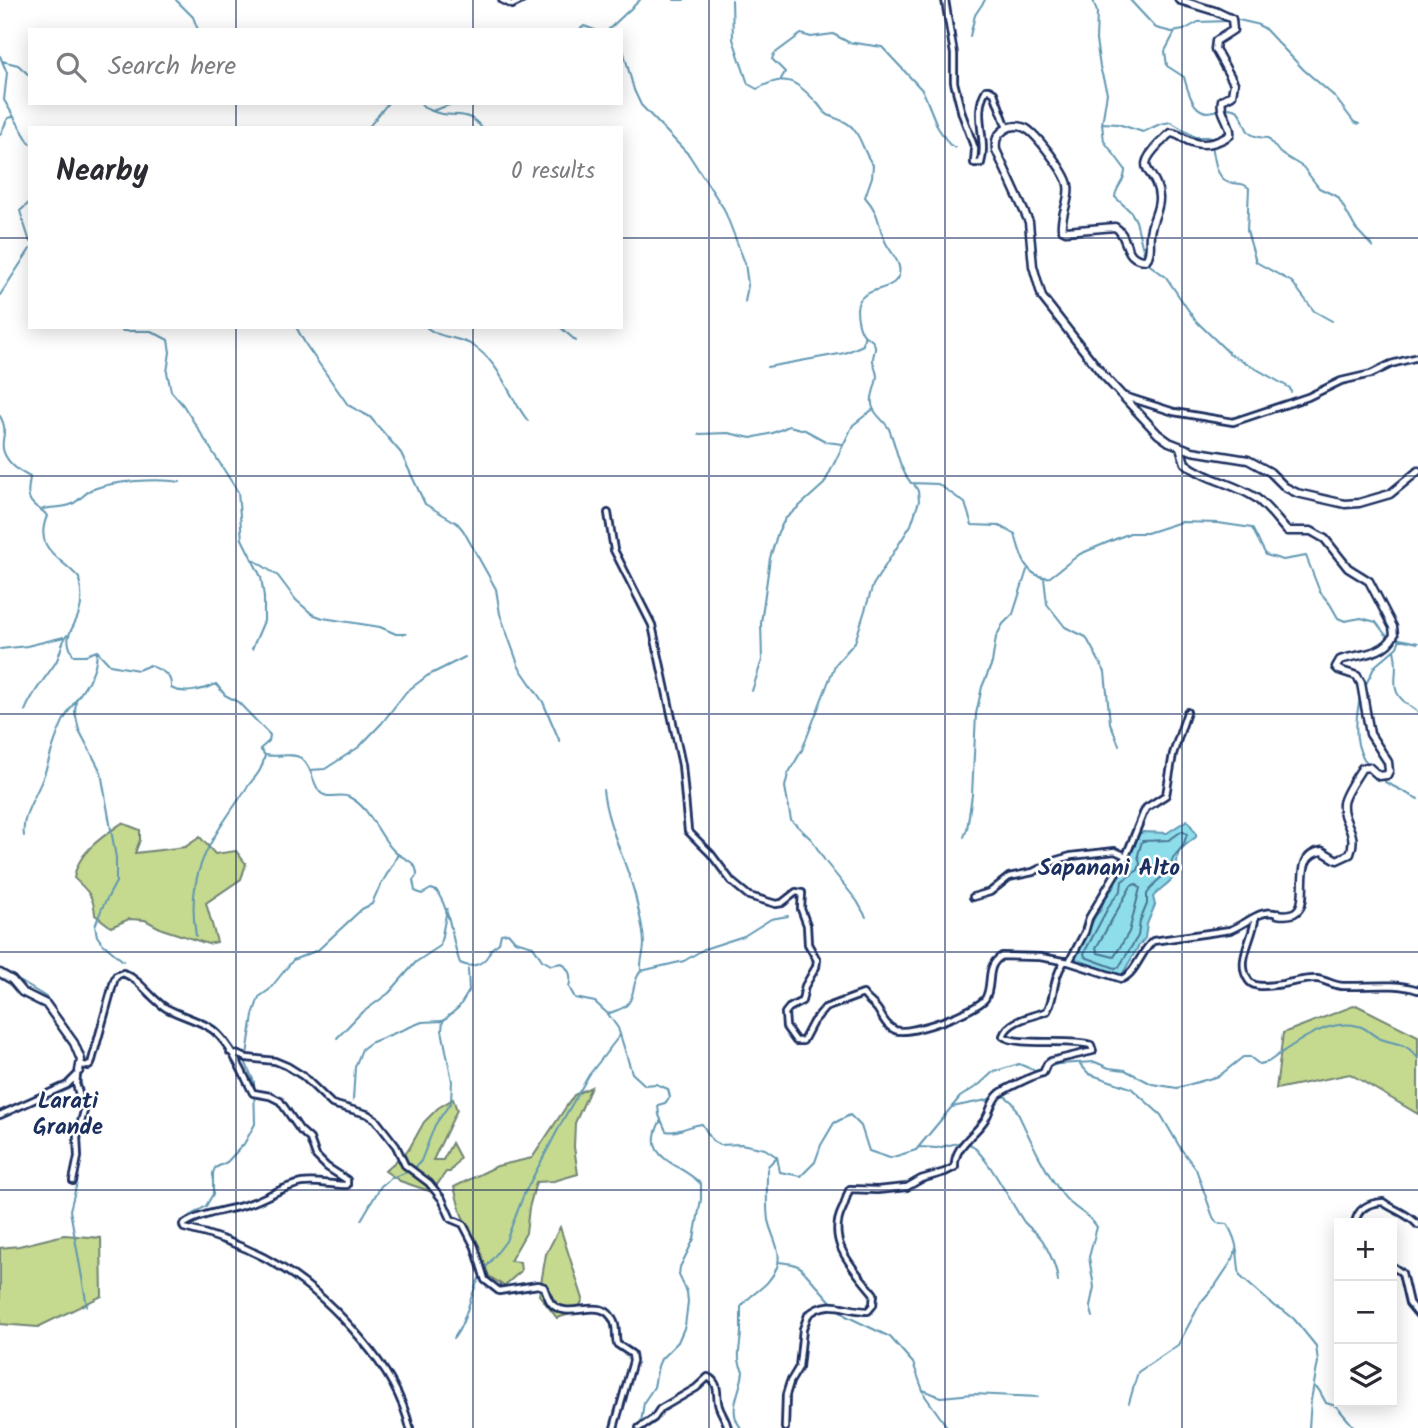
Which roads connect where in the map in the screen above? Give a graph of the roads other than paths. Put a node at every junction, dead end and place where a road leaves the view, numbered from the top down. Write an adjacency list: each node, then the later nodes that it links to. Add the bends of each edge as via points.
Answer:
1 (502, 0): 2 (street, via 508,5)
2 (522, 0)
3 (945, 0): 5 (street, via 954,82 975,149 974,163 982,160 979,120 986,90 994,93)
4 (1179, 0): 5 (street, via 1215,11 1234,24 1233,30 1216,41 1215,49 1234,83 1232,95 1222,100 1221,106 1231,131 1206,144 1171,133 1146,158 1160,198 1146,260 1132,257 1115,227 1062,229 1069,188 1065,175 1029,131)
5 (1007, 128): 7 (street, via 995,143 1029,222 1037,286 1059,322)
6 (1418, 357): 7 (street, via 1233,422 1174,412)
7 (1123, 396): 8 (street, via 1158,434)
8 (1180, 447): 9 (street, via 1248,460 1297,493 1345,504 1390,494); 14 (street, via 1185,463 1253,496 1287,531 1320,535 1348,568 1369,581 1393,627 1394,635 1386,645 1340,660 1336,667 1357,676 1361,683 1370,734 1389,771 1379,776 1369,767 1362,768 1343,800 1353,836 1350,854 1337,860 1322,851 1311,855 1303,871 1304,904 1296,911)
9 (1418, 471)
10 (608, 513): 16 (street, via 614,550 655,639 682,765 688,831 749,896 776,904 796,892 802,894 801,909 816,967 803,1001 785,1013 786,1027 796,1041 803,1041 825,1008 863,994 891,1028 899,1032 921,1029 979,1005 988,993 993,965 1002,956)
11 (1187, 712): 12 (street, via 1166,795 1146,808)
12 (1126, 856): 13 (street, via 1115,851 1071,856 1009,877 990,892); 16 (street)
13 (973, 897)
14 (1277, 914): 15 (street, via 1264,912)
15 (1255, 918): 16 (street, via 1230,930 1153,941 1122,979); 18 (street, via 1244,954 1245,971 1253,984 1317,979 1344,986 1404,985)
16 (1066, 962): 31 (street, via 1055,976 1047,1011 1006,1028 1003,1035 1016,1041 1085,1043 1093,1051 1051,1061 1043,1073 1001,1092 979,1130 956,1154 955,1167 907,1187 850,1189 837,1220 837,1235 855,1273 874,1294 873,1305 868,1311 850,1311 836,1304 808,1315 799,1367 786,1395)
17 (0, 973): 20 (street, via 46,1004 70,1035)
18 (1418, 990)
19 (229, 1051): 20 (street, via 217,1033 166,1008 123,973 114,981 91,1064); 27 (street, via 252,1091 280,1101 310,1139 316,1156 349,1182 292,1185 252,1203 202,1215 184,1228 243,1247 311,1286 379,1360); 28 (street, via 287,1066 332,1104 374,1119 405,1164 436,1190 451,1219 463,1224 485,1280 499,1291 538,1285 544,1287 551,1304 564,1310 589,1307 606,1311 614,1320 617,1344 632,1354)
20 (79, 1070): 21 (street, via 67,1085); 22 (street, via 76,1084 84,1111)
21 (0, 1115)
22 (73, 1181)
23 (1357, 1218): 24 (street, via 1361,1209 1383,1202)
24 (1418, 1224)
25 (1397, 1270): 26 (street)
26 (1418, 1314)
27 (410, 1428)
28 (614, 1428)
29 (639, 1428): 30 (street, via 708,1377 718,1389)
30 (728, 1428)
31 (785, 1428)

